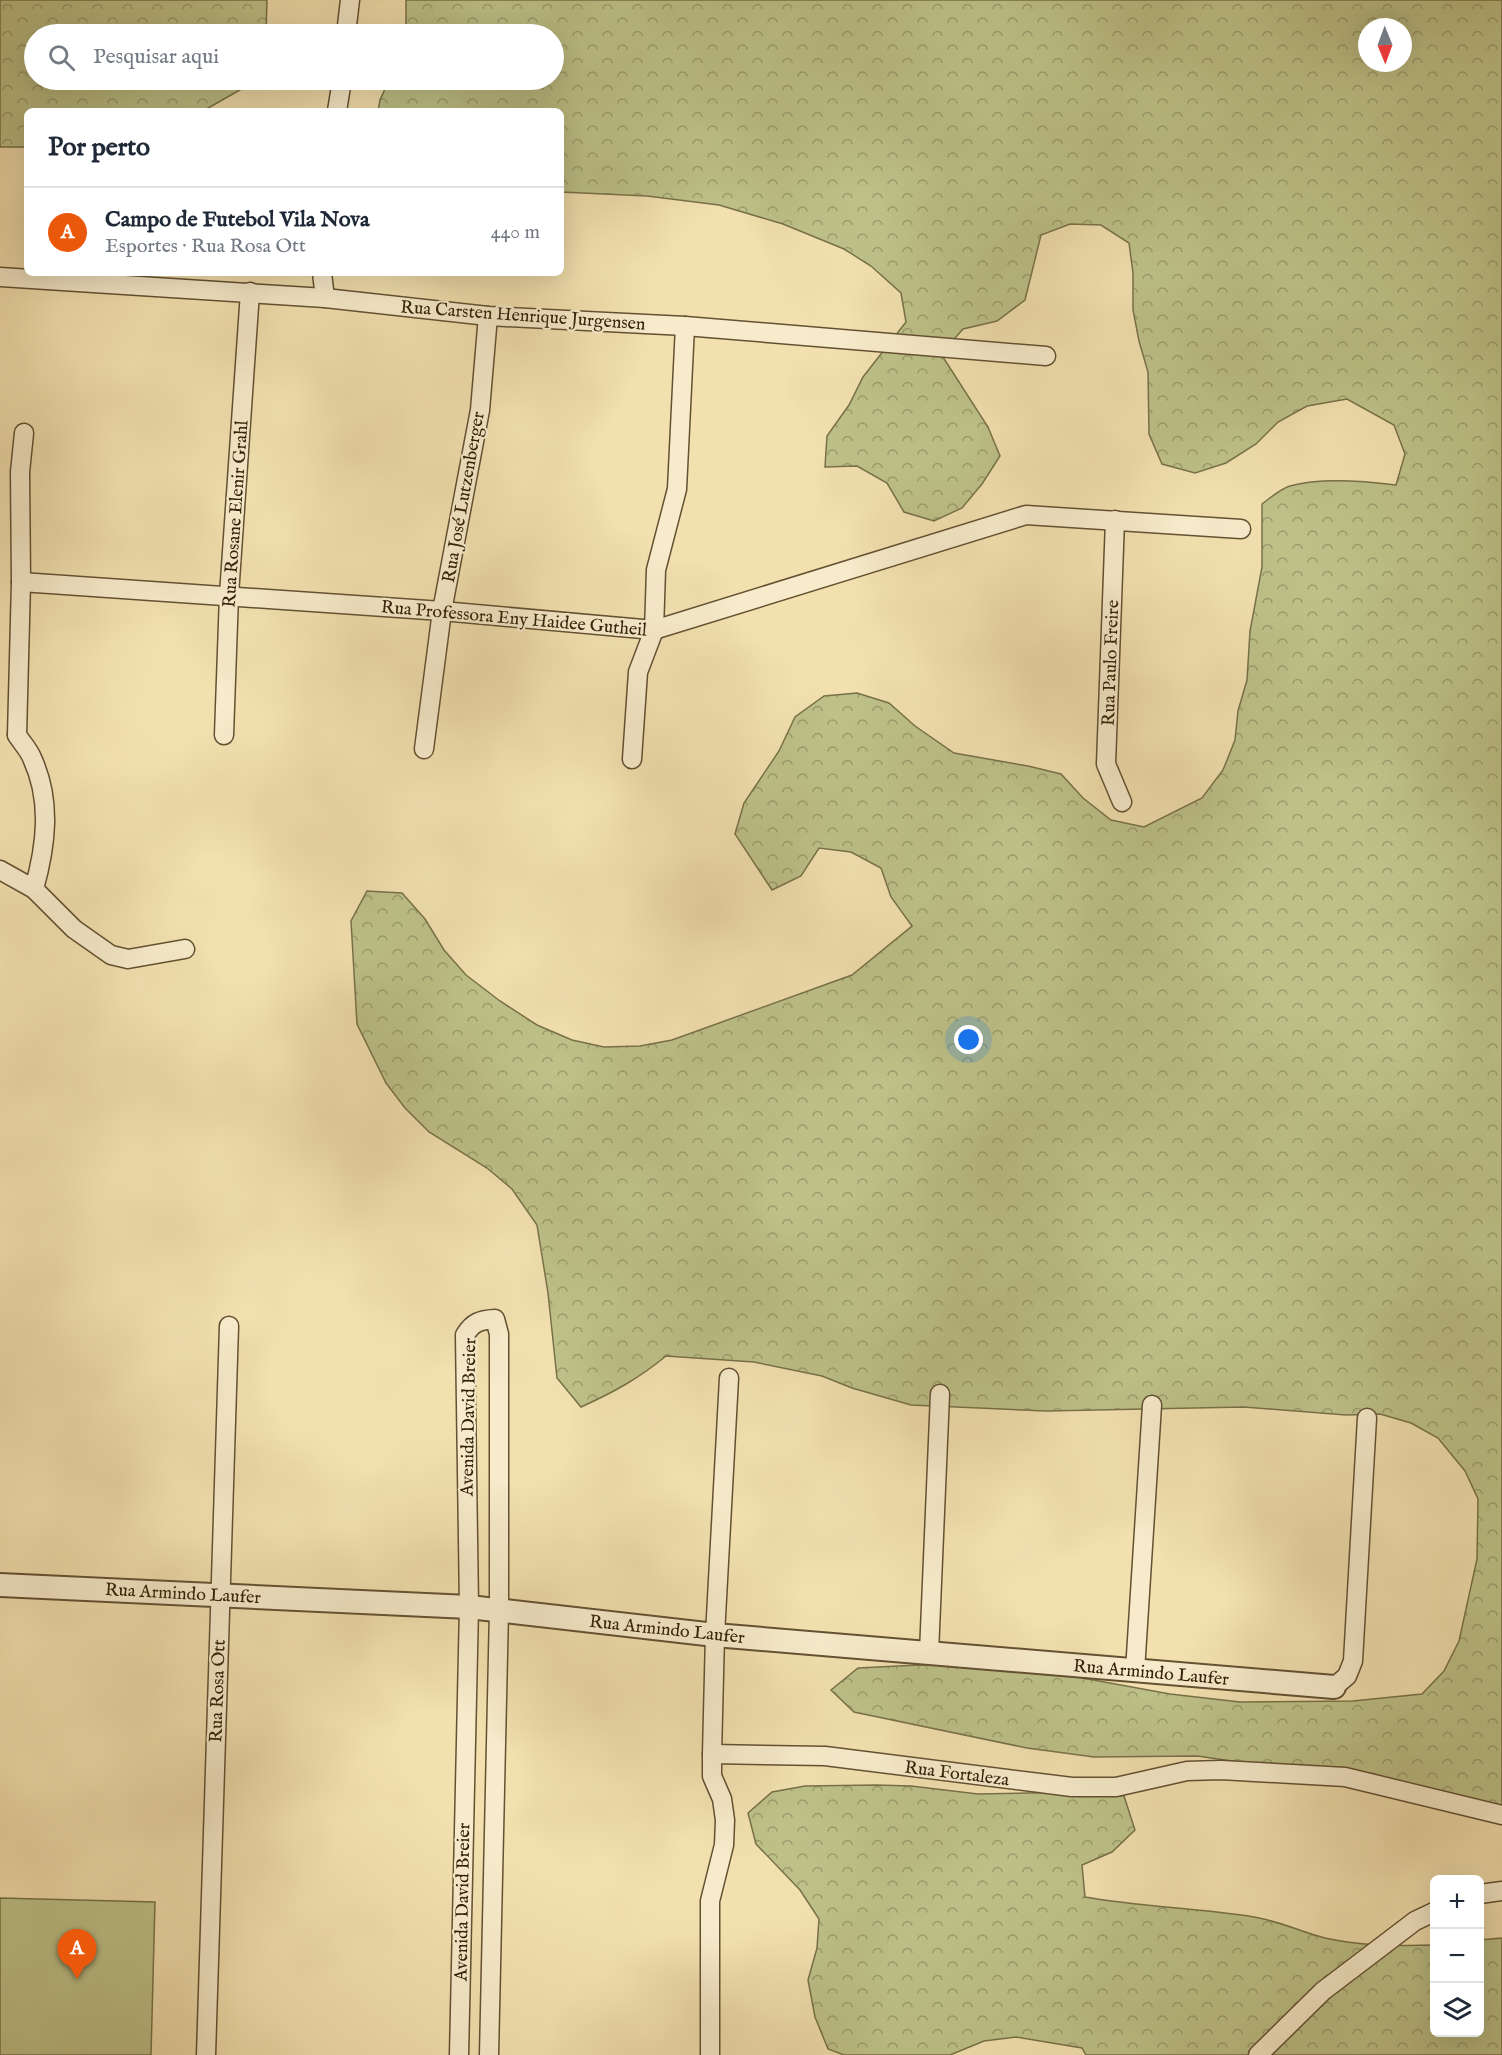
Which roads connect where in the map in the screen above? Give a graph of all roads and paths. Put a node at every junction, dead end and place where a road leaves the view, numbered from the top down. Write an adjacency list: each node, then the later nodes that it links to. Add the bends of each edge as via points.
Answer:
1 (350, 0): 2 (street)
2 (347, 24)
3 (340, 90): 4 (street)
4 (337, 108)
5 (322, 276): 8 (street)
6 (0, 277): 7 (street, Rua Carsten Henrique Jurgensen)
7 (250, 292): 8 (street, Rua Carsten Henrique Jurgensen); 16 (street, Rua Rosane Elenir Grahl)
8 (325, 298): 9 (street, Rua Carsten Henrique Jurgensen)
9 (488, 316): 10 (street, Rua Carsten Henrique Jurgensen); 17 (street, Rua José Lutzenberger, via 480,410)
10 (685, 326): 11 (street, Rua Carsten Henrique Jurgensen); 18 (street, via 677,489 656,570)
11 (1046, 356)
12 (24, 434): 15 (street, via 20,472)
13 (1115, 520): 14 (street, Rua Professora Eny Haidee Gutheil); 18 (street, Rua Professora Eny Haidee Gutheil, via 1026,515); 23 (street, Rua Paulo Freire, via 1106,764)
14 (1241, 529)
15 (21, 582): 16 (street, Rua Professora Eny Haidee Gutheil); 19 (street)
16 (229, 595): 17 (street, Rua Professora Eny Haidee Gutheil); 20 (street, Rua Rosane Elenir Grahl)
17 (442, 611): 18 (street, Rua Professora Eny Haidee Gutheil); 21 (street, Rua José Lutzenberger)
18 (654, 630): 22 (street, via 638,672)
19 (9, 735): 25 (street, via 31,756 43,787 46,826)
20 (224, 735)
21 (424, 749)
22 (632, 759)
23 (1122, 802)
24 (0, 870): 25 (street)
25 (34, 889): 26 (street, via 74,929 111,955 128,959)
26 (185, 949)
27 (229, 1326): 33 (street, Rua Rosa Ott)
28 (729, 1378): 36 (street)
29 (940, 1394): 37 (street)
30 (1152, 1405): 38 (street)
31 (1367, 1418): 39 (street, via 1353,1660 1347,1676)
32 (0, 1585): 33 (street, Rua Armindo Laufer)
33 (220, 1595): 34 (street, Rua Armindo Laufer); 45 (street, Rua Rosa Ott)
34 (469, 1607): 35 (street, Rua Armindo Laufer); 35 (street, Avenida David Breier, via 465,1335 472,1324 495,1319 499,1334); 46 (street, Avenida David Breier)
35 (499, 1610): 36 (street, Rua Armindo Laufer); 47 (street, Avenida David Breier)
36 (715, 1635): 37 (street, Rua Armindo Laufer); 40 (street)
37 (929, 1653): 38 (street, Rua Armindo Laufer)
38 (1135, 1671): 39 (street, Rua Armindo Laufer)
39 (1334, 1687)
40 (712, 1754): 41 (street, Rua Fortaleza, via 825,1756 1072,1787 1116,1787 1187,1771 1345,1777); 48 (street, via 712,1776 722,1799 725,1820 724,1845 710,1901)
41 (1502, 1815)
42 (1502, 1891): 43 (street)
43 (1484, 1893)
44 (1430, 1913): 49 (street, via 1323,1991)
45 (206, 2055)
46 (459, 2055)
47 (489, 2055)
48 (710, 2055)
49 (1258, 2055)

